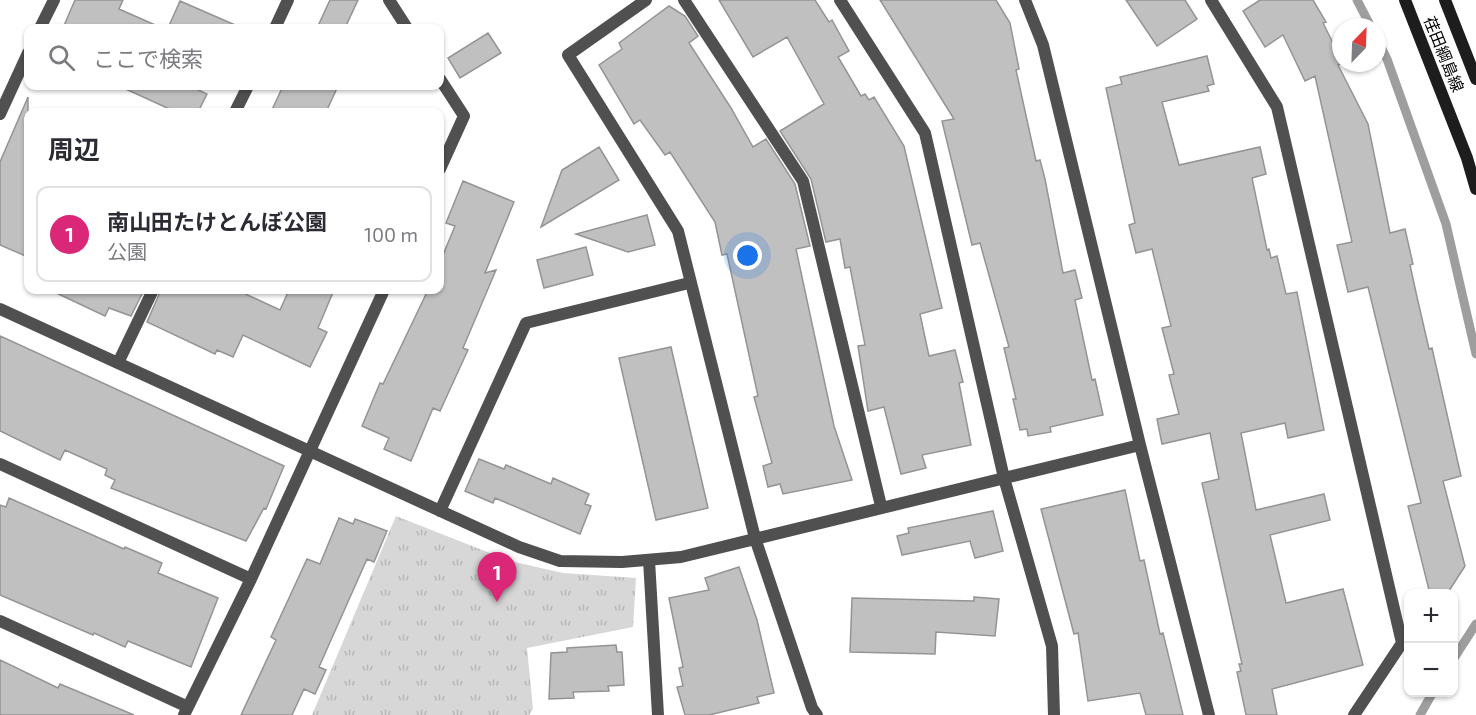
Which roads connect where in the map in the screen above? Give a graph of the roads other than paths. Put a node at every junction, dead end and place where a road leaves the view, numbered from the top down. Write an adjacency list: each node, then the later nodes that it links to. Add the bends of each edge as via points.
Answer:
1 (54, 0): 11 (street)
2 (288, 0): 12 (street)
3 (389, 0): 13 (street)
4 (646, 0): 22 (street, via 568,55 678,231)
5 (684, 0): 31 (street, via 803,181)
6 (840, 0): 30 (street, via 925,133)
7 (1024, 0): 27 (street, via 1043,45)
8 (1210, 0): 42 (street, via 1277,107 1402,643)
9 (1405, 0): 21 (main road, 荏田綱島線)
10 (1445, 0): 15 (main road, 荏田綱島線)
11 (42, 24)
12 (276, 24)
13 (404, 24)
14 (24, 63): 19 (street)
15 (1476, 79)
16 (444, 85): 20 (street, via 464,116)
17 (246, 90): 18 (street)
18 (237, 108)
19 (0, 114)
20 (444, 160)
21 (1476, 189)
22 (689, 284): 32 (street, via 526,323); 33 (street)
23 (151, 294): 26 (street)
24 (382, 294): 28 (street)
25 (0, 309): 26 (street)
26 (118, 363): 28 (street)
27 (1140, 445): 30 (street); 41 (street)
28 (311, 451): 32 (street); 35 (street)
29 (0, 464): 35 (street)
30 (1004, 478): 31 (street); 40 (street, via 1052,646)
31 (881, 506): 33 (street)
32 (440, 511): 34 (street, via 560,561)
33 (754, 538): 34 (street, via 681,557); 39 (street)
34 (649, 560): 38 (street)
35 (251, 579): 37 (street)
36 (0, 621): 37 (street)
37 (186, 711)
38 (658, 715)
39 (817, 715)
40 (1054, 715)
41 (1209, 715)
42 (1354, 715)

